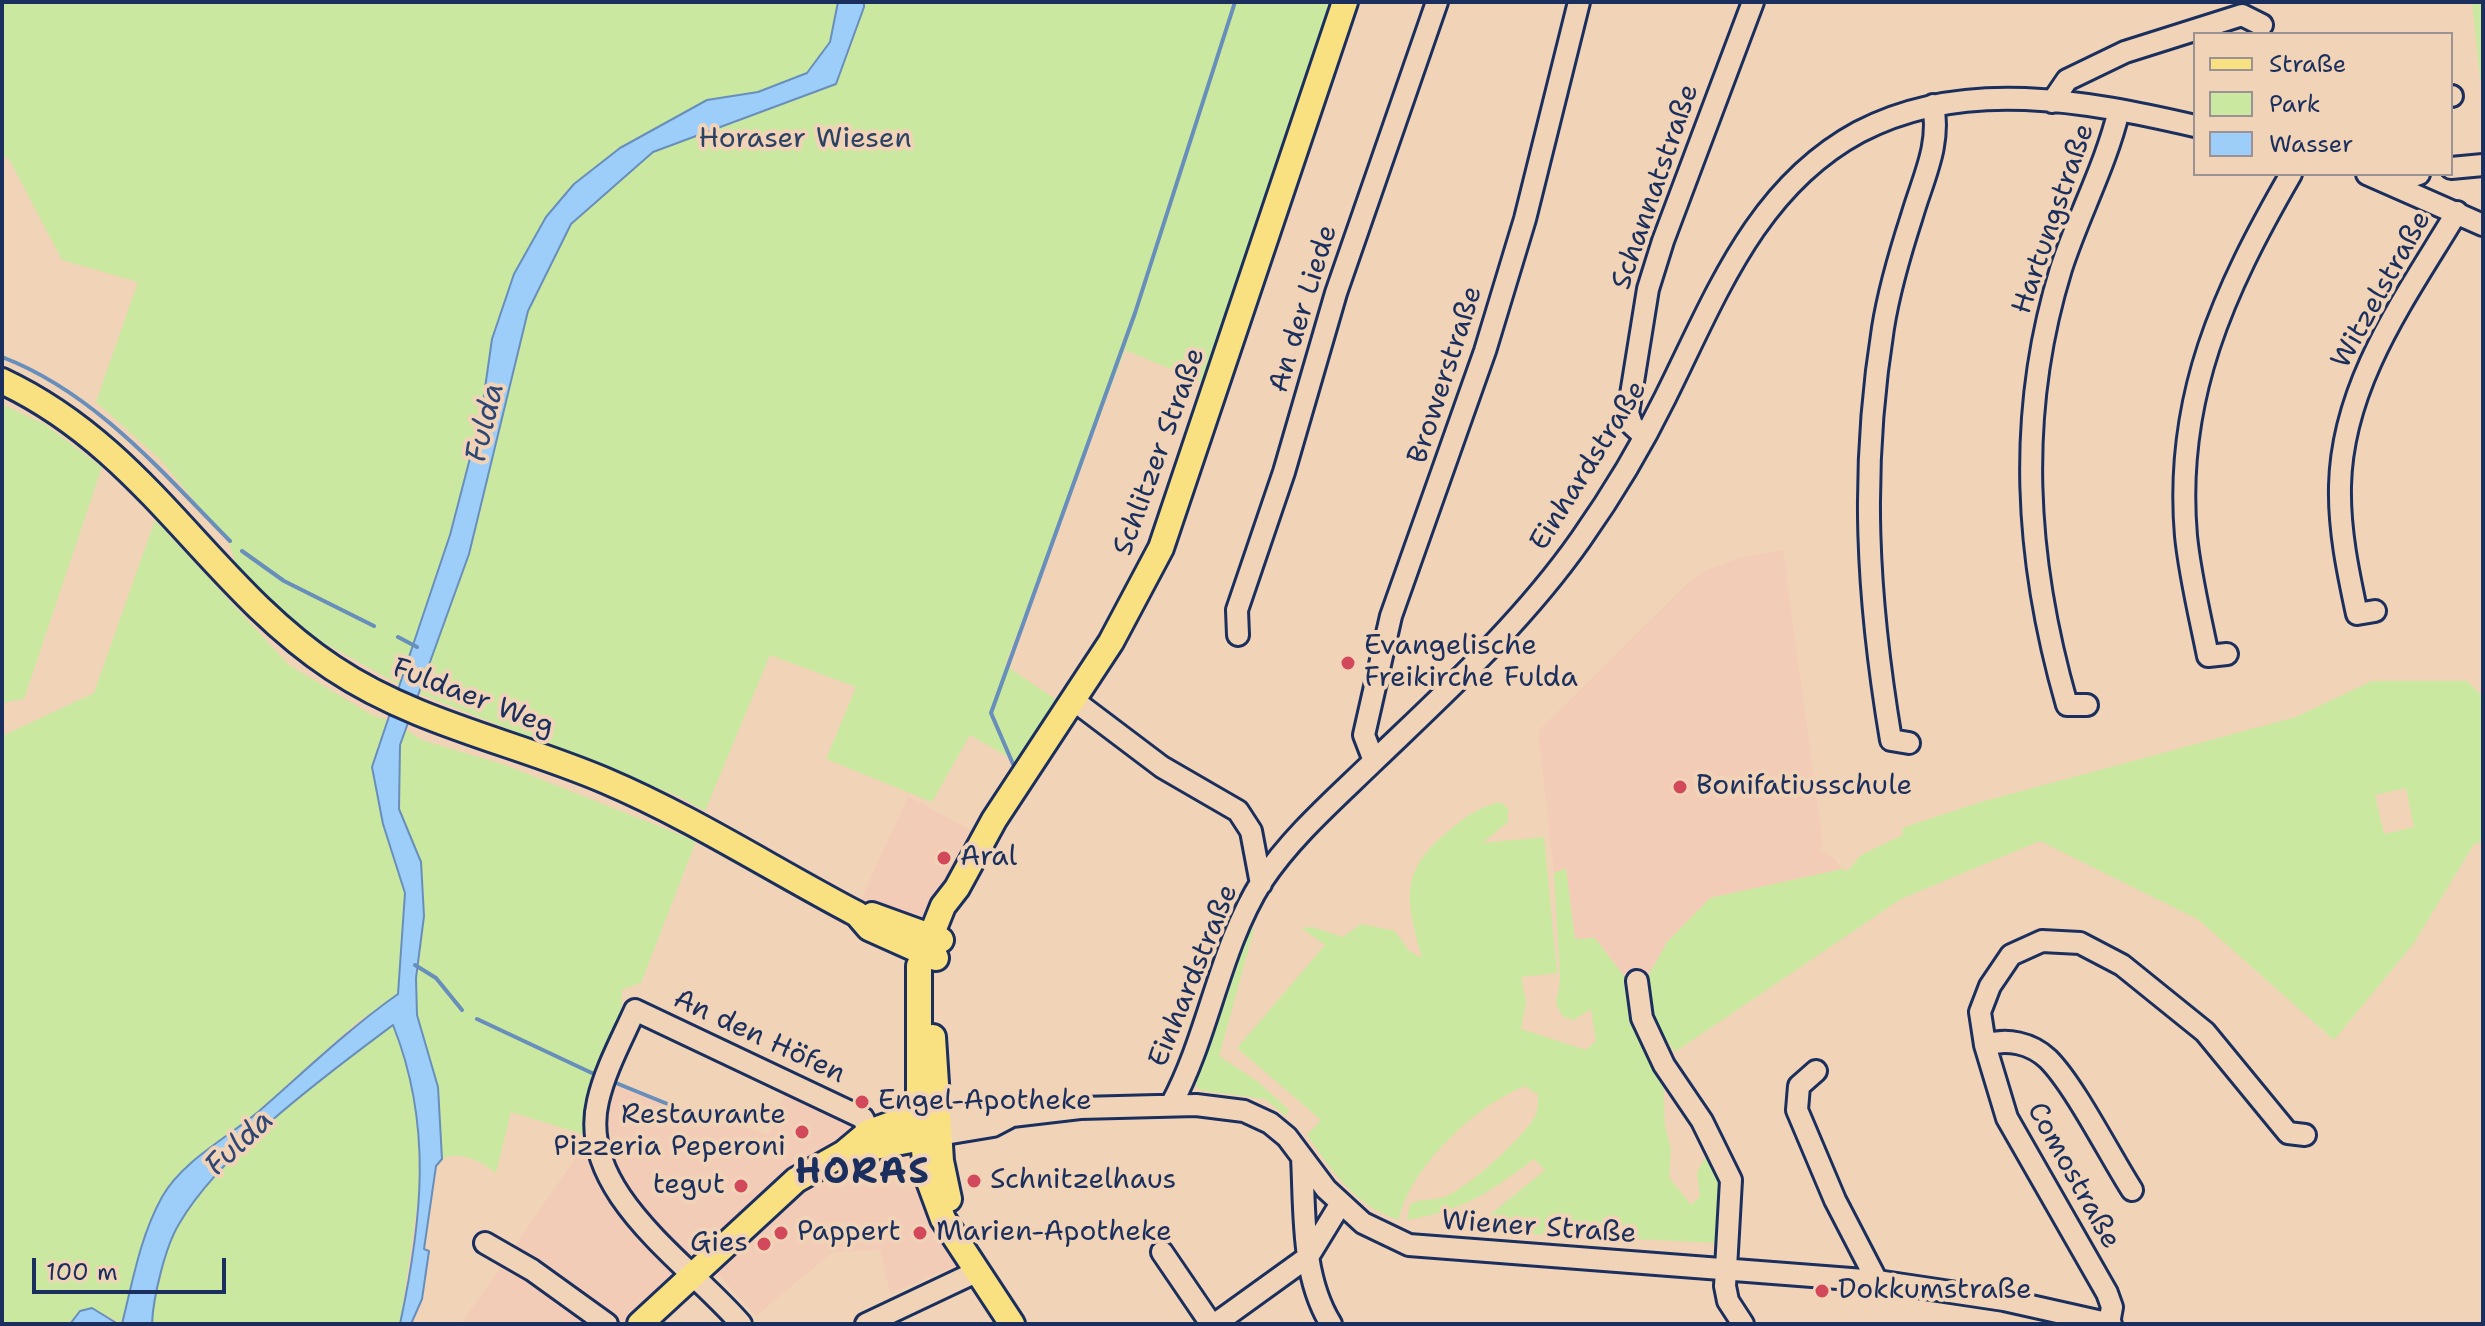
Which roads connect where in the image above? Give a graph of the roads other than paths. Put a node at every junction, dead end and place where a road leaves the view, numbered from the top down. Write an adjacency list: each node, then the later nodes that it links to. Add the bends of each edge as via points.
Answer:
1 (1345, 2): 23 (main road, Schlitzer Straße, via 1173,519 1133,605)
2 (1437, 2): 21 (street, An der Liede, via 1336,293 1237,610)
3 (1579, 2): 26 (street, Browerstraße, via 1490,337 1387,629 1364,735)
4 (1753, 2): 19 (street, Schannatstraße, via 1648,289 1628,413)
5 (2262, 25): 6 (street, via 2242,15 2125,52 2067,80)
6 (2052, 102): 7 (street, Einhardstraße, via 1982,98); 8 (street, Einhardstraße)
7 (1933, 105): 19 (street, Einhardstraße, via 1843,142 1780,194 1733,261); 25 (street, via 1936,145 1899,256 1887,312 1867,468 1869,578 1882,690 1891,740)
8 (2119, 110): 9 (street, Einhardstraße); 24 (street, Hartungstraße, via 2048,314 2031,431 2032,535 2048,634 2067,705)
9 (2193, 126)
10 (2483, 165): 11 (street)
11 (2453, 168)
12 (2290, 176): 22 (street, via 2228,291 2193,403 2185,478 2188,548 2208,656)
13 (2373, 176): 15 (street)
14 (2413, 176): 15 (street)
15 (2392, 183): 16 (street)
16 (2457, 212): 17 (street); 20 (street, Witzelstraße, via 2376,350 2344,445 2344,553 2357,614)
17 (2483, 225)
18 (2, 381): 28 (main road, Fuldaer Weg, via 59,413 117,457 270,616 352,681 450,726 641,796 857,914 875,915)
19 (1644, 436): 26 (street, Einhardstraße, via 1596,518 1529,606)
20 (2375, 611)
21 (1238, 635)
22 (2227, 654)
23 (1072, 699): 27 (street, via 1162,767 1238,811 1251,831); 28 (main road, Schlitzer Straße, via 994,820)
24 (2087, 705)
25 (1909, 743)
26 (1374, 761): 27 (street, Einhardstraße, via 1312,822)
27 (1261, 884): 32 (street, Einhardstraße)
28 (932, 947): 33 (main road, Schlitzer Straße, via 918,979)
29 (1637, 981): 43 (street, via 1642,1018 1664,1065 1702,1121 1731,1180)
30 (1985, 1045): 35 (street, Comostraße, via 1980,1012 2011,955 2042,941 2080,943 2122,965 2205,1032 2288,1133); 38 (street, via 2001,1040 2024,1044 2048,1059); 55 (street, Comostraße, via 2007,1118 2107,1293)
31 (1816, 1071): 46 (street, via 1799,1086 1797,1110)
32 (1171, 1105): 33 (street, Wiener Straße, via 1012,1116 989,1109); 37 (street, Wiener Straße, via 1244,1111 1270,1123)
33 (930, 1127): 34 (main road); 36 (main road); 44 (main road, Schlitzer Straße, via 924,1164 934,1201)
34 (869, 1132): 36 (main road); 45 (street, An den Höfen, via 863,1118 635,1010 597,1102 596,1145 606,1178)
35 (2305, 1135)
36 (844, 1153): 45 (main road, via 782,1191)
37 (1302, 1155): 39 (street, Wiener Straße); 42 (street)
38 (2132, 1190)
39 (1341, 1203): 42 (street); 43 (street, Wiener Straße, via 1390,1239 1429,1249)
40 (485, 1243): 47 (street)
41 (1162, 1252): 52 (street)
42 (1308, 1257): 52 (street); 53 (street)
43 (1726, 1268): 46 (street, Wiener Straße); 54 (street, via 1728,1301)
44 (976, 1272): 50 (street); 51 (main road, Schlitzer Straße)
45 (695, 1275): 48 (main road); 49 (street)
46 (1877, 1281): 55 (street, Wiener Straße, via 2004,1300)
47 (607, 1324)
48 (640, 1324)
49 (741, 1324)
50 (866, 1324)
51 (1012, 1324)
52 (1213, 1324)
53 (1331, 1324)
54 (1743, 1324)
55 (2110, 1324)

